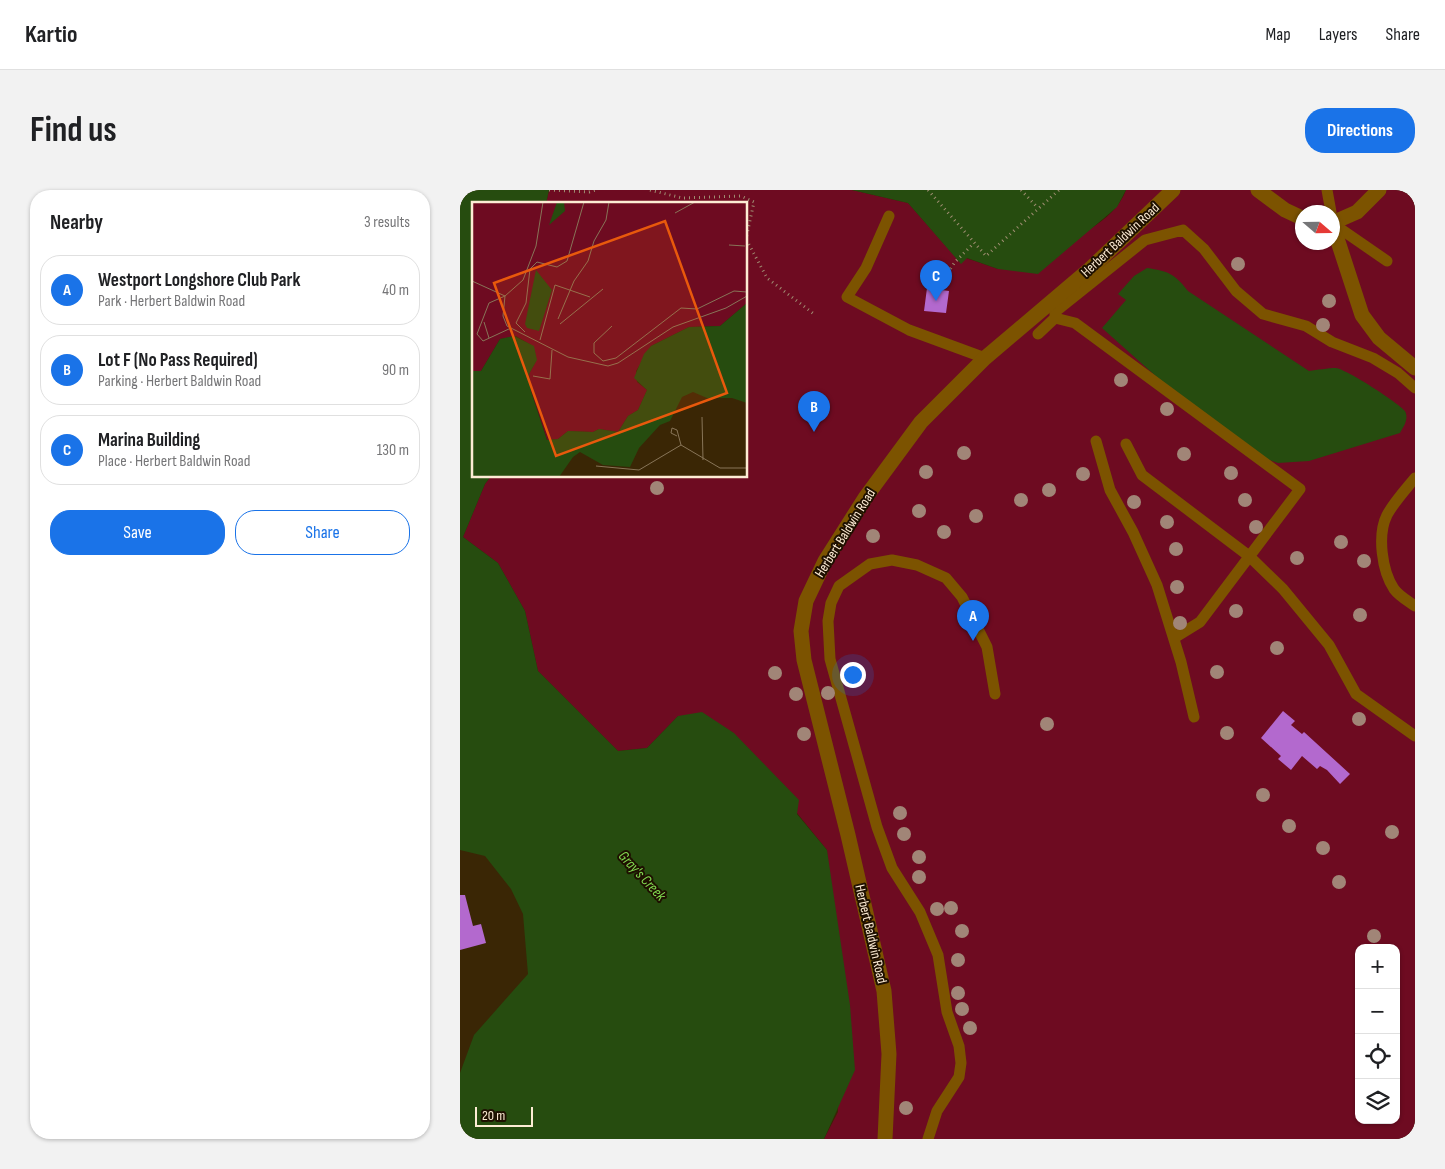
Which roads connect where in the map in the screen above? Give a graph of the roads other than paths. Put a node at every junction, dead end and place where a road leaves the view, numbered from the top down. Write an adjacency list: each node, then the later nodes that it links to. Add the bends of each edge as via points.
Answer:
1 (1258, 190): 6 (street)
2 (1327, 190): 5 (lane)
3 (1379, 190): 8 (street, via 1357,212)
4 (1168, 193): 14 (street, Herbert Baldwin Road, via 1090,269)
5 (1330, 205)
6 (1295, 215)
7 (889, 216): 14 (lane, via 866,268 847,296 909,330)
8 (1340, 219)
9 (1340, 229): 11 (lane)
10 (1340, 248): 15 (street, via 1362,315 1379,338)
11 (1386, 261)
12 (1055, 318): 13 (lane); 16 (lane, via 1055,312 1146,240 1183,230 1204,249 1236,291 1263,314 1306,326 1332,342 1373,358); 20 (lane, via 1075,323 1300,489)
13 (1038, 334)
14 (985, 358): 26 (street, Herbert Baldwin Road, via 921,422 865,498 825,561 806,602 801,631 804,660 884,991 889,1054)
15 (1415, 368)
16 (1415, 388)
17 (1096, 441): 22 (lane, via 1110,490 1158,585)
18 (1126, 444): 20 (lane, via 1142,475)
19 (1415, 478): 21 (lane, via 1387,514 1382,530 1383,555 1390,582 1395,591)
20 (1249, 556): 22 (lane, via 1200,622); 25 (lane, via 1283,589 1329,645 1356,694)
21 (1415, 606)
22 (1174, 638): 24 (lane)
23 (995, 694): 27 (lane, via 988,647 962,597 946,578 918,565 892,560 870,564 839,586 831,603 828,621 830,659 879,834 892,868 920,912 938,955 947,1012 959,1046 959,1077 937,1111)
24 (1194, 717)
25 (1415, 736)
26 (885, 1139)
27 (928, 1139)

